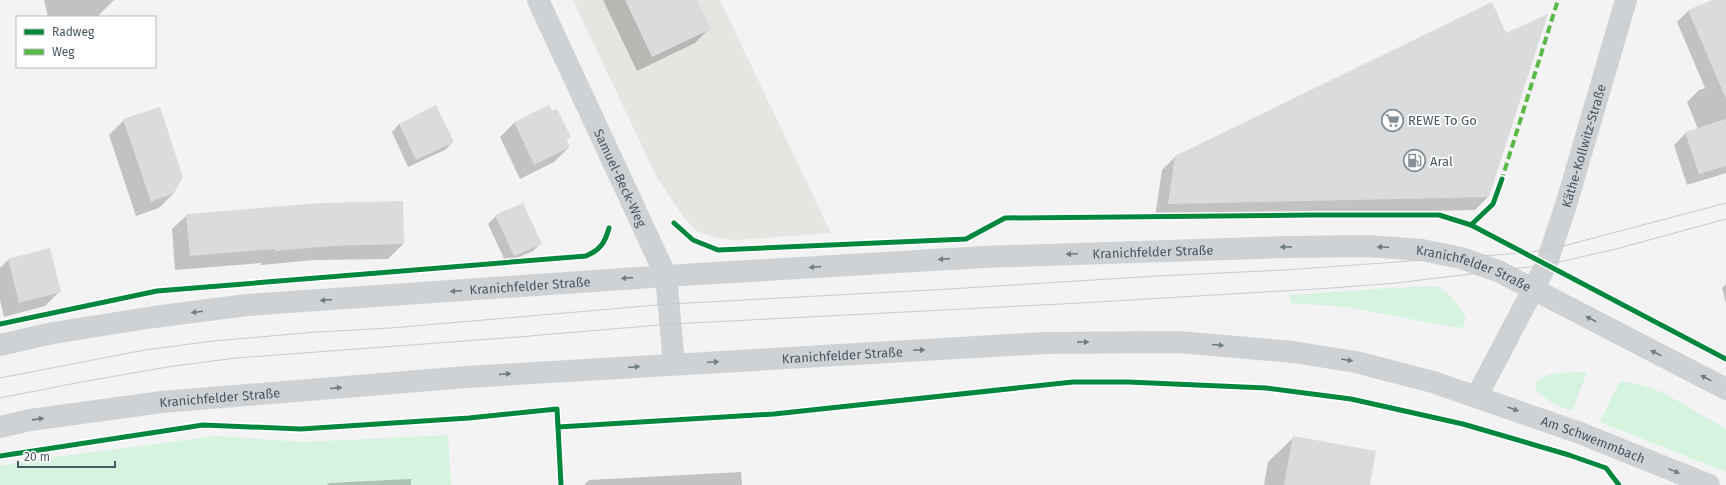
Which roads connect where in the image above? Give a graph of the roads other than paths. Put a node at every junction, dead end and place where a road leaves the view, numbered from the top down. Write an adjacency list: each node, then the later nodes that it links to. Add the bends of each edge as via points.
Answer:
1 (538, 0): 3 (street, Samuel-Beck-Weg)
2 (1626, 0): 4 (street, Käthe-Kollwitz-Straße, via 1552,249)
3 (666, 276): 4 (main road, Kranichfelder Straße, one-way to 3, via 1498,271 1461,258 1422,250 1367,246 1288,246 983,257); 5 (main road, Kranichfelder Straße, one-way to 5, via 247,305 53,333); 6 (main road, Samuel-Beck-Weg)
4 (1535, 289): 7 (main road, one-way to 4); 8 (street, Kranichfelder Straße)
5 (0, 345)
6 (674, 364): 8 (main road, Kranichfelder Straße, one-way to 8, via 1044,343 1179,342 1293,352 1356,362); 9 (main road, Kranichfelder Straße, one-way to 6, via 46,418 198,399 466,377)
7 (1726, 389)
8 (1477, 396): 10 (main road, Am Schwemmbach, one-way to 10, via 1580,433)
9 (0, 427)
10 (1709, 485)

